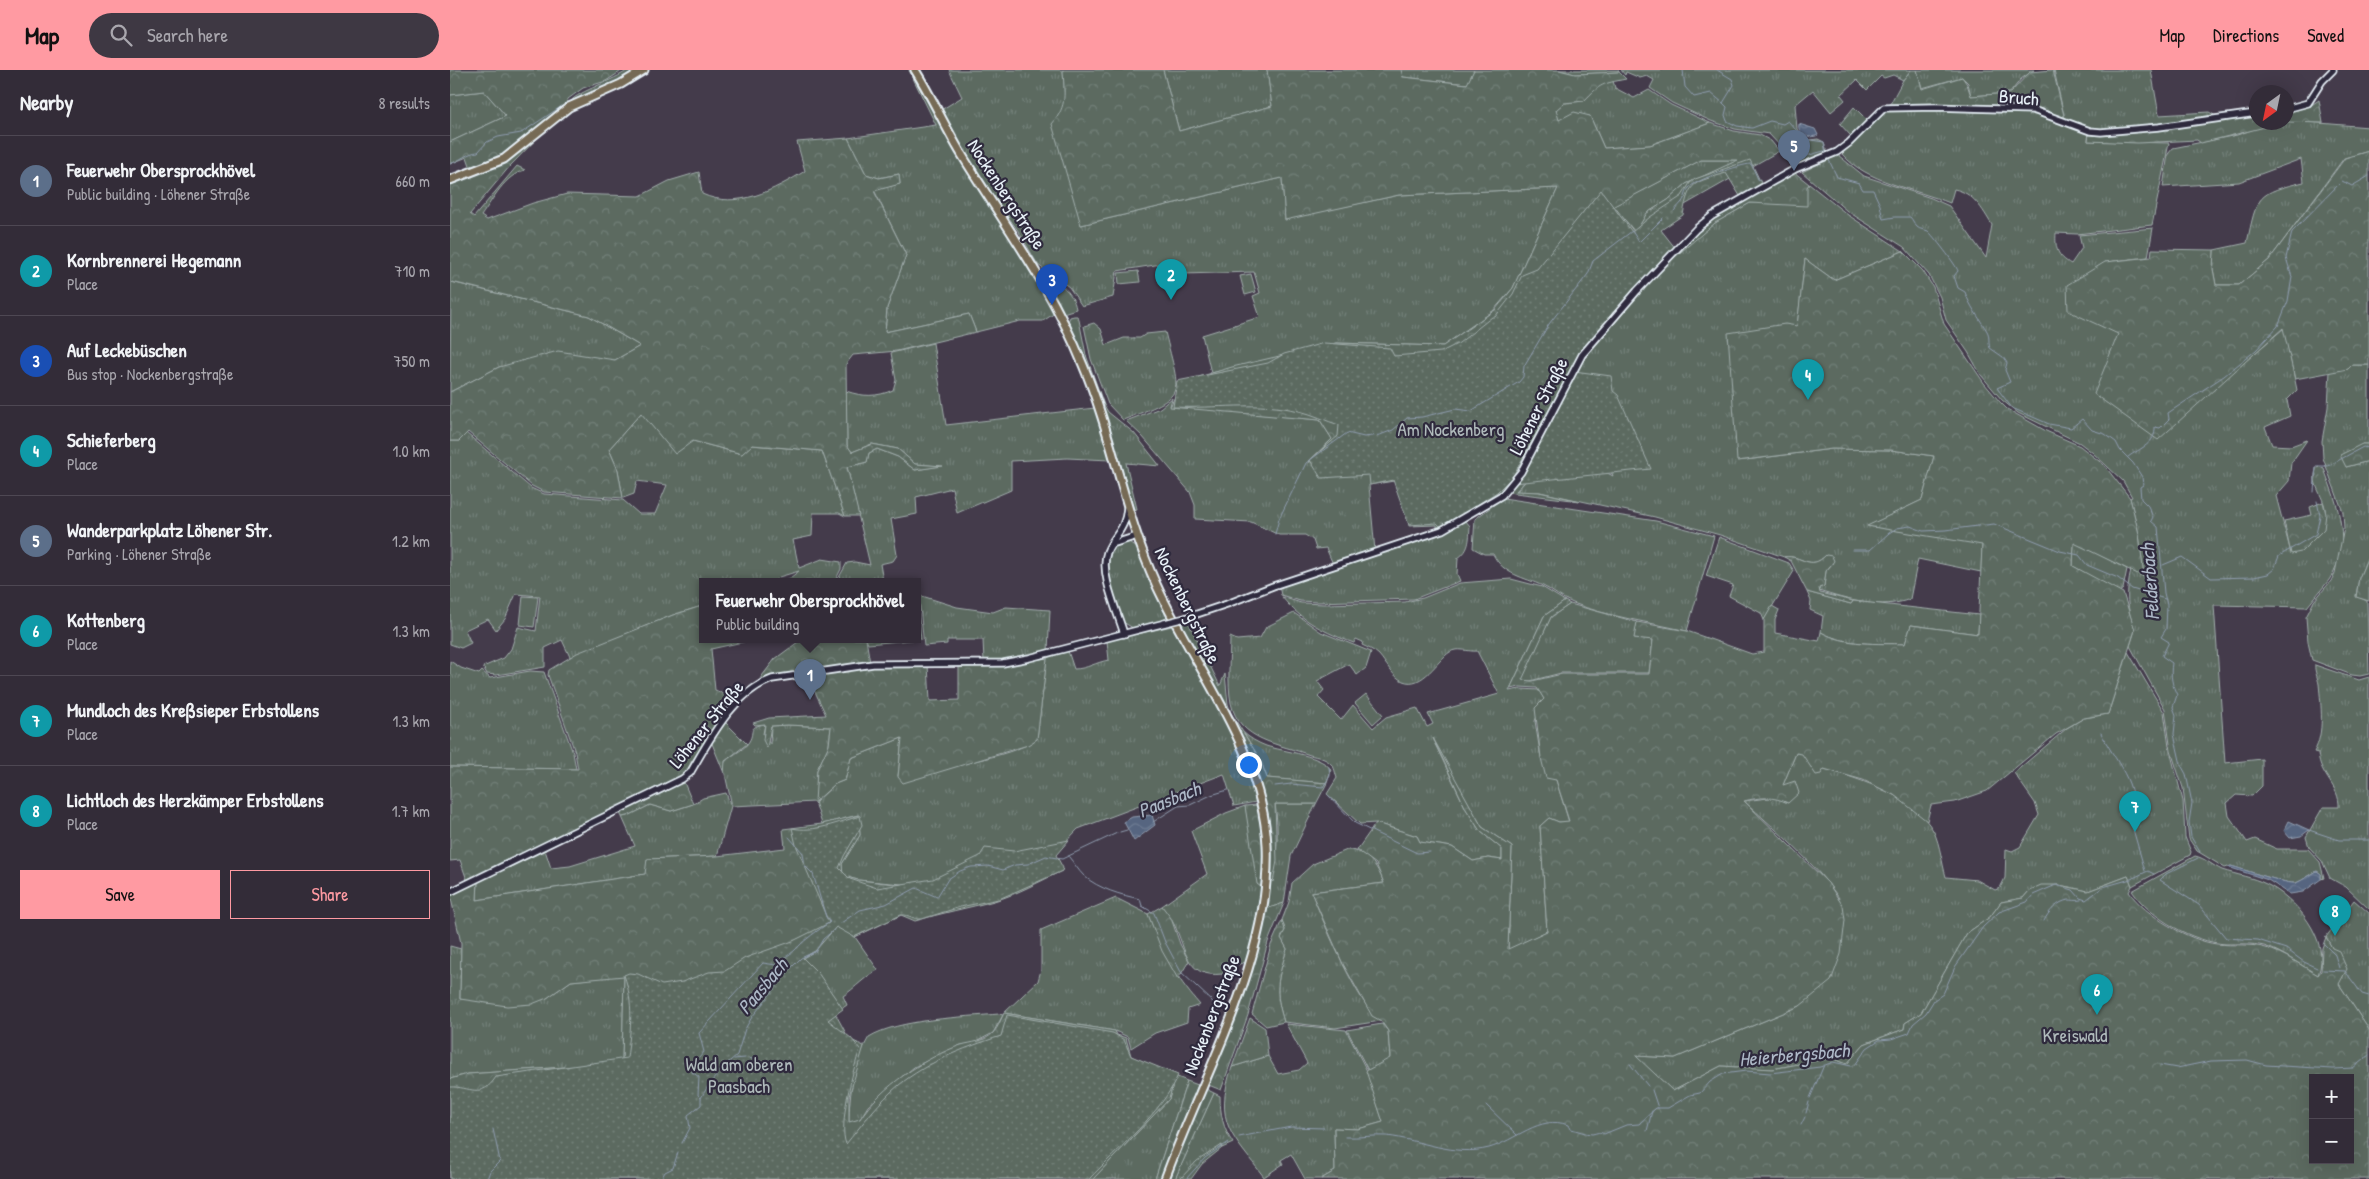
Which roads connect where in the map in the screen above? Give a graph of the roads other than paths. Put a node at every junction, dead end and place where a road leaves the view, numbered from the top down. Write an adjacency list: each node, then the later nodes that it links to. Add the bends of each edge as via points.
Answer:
1 (644, 70): 7 (main road, via 569,107 504,159)
2 (915, 70): 8 (main road, Nockenbergstraße, via 953,140 1022,246 1062,316 1095,396)
3 (2333, 70): 4 (street, via 2322,80 2308,103)
4 (2294, 108)
5 (2249, 114): 6 (street, Bruch, via 2101,132 2033,110 1890,106 1884,108 1850,143)
6 (1795, 169): 12 (street, Löhener Straße, bridge, via 1696,228 1637,290 1582,355 1521,472 1502,495 1442,530 1185,618)
7 (450, 180)
8 (1127, 503): 9 (main road, Nockenbergstraße); 10 (street, via 1126,521)
9 (1136, 532): 10 (street); 11 (street); 14 (main road, Nockenbergstraße, via 1160,593 1234,729 1261,807 1267,843 1261,918 1251,958)
10 (1120, 533): 11 (street)
11 (1112, 544): 12 (street, via 1104,566)
12 (1124, 634): 13 (street, Löhener Straße, via 1003,663 873,664 761,683 752,688 724,720 690,773 682,779)
13 (450, 892)
14 (1165, 1179)

